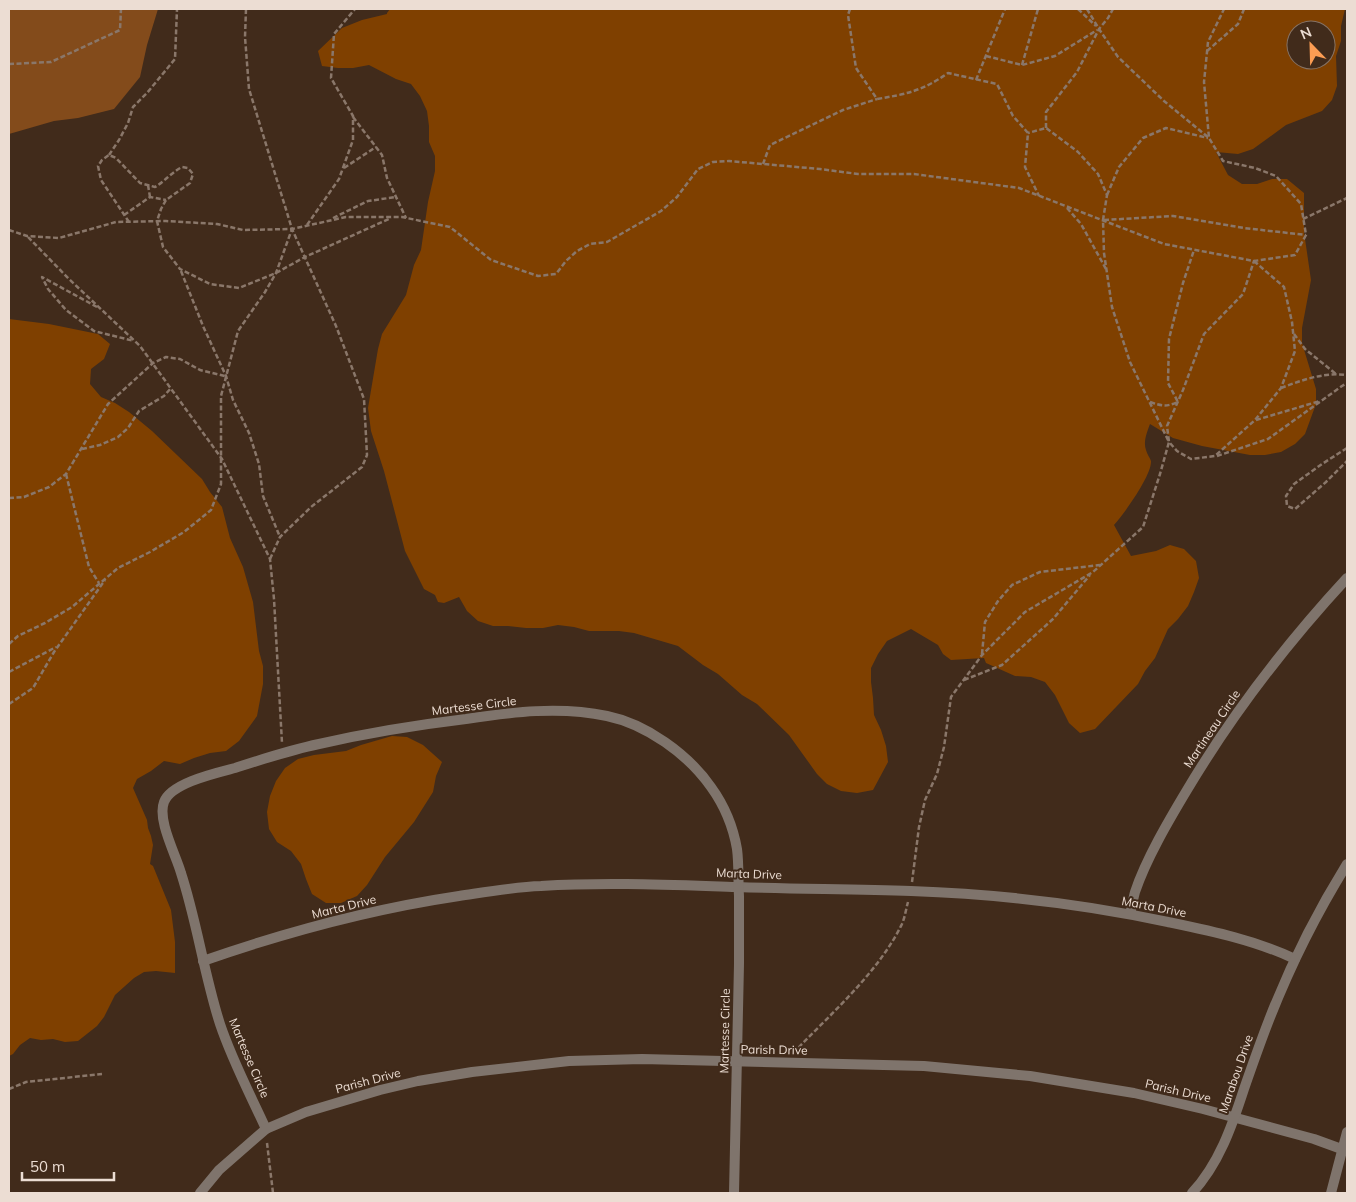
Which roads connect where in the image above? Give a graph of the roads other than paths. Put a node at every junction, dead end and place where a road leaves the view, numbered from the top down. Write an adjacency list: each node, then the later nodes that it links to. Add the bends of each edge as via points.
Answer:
1 (1347, 578): 4 (street, Martineau Circle, via 1278,658 1220,737 1148,860)
2 (1347, 864): 5 (street)
3 (738, 887): 4 (street, Marta Drive, via 936,892); 6 (street, Marta Drive, via 587,885 482,892 349,917); 6 (street, Martesse Circle, via 734,839 725,811 711,787 686,760 642,728 609,716 570,711 500,714 410,726 283,753 192,781 177,788 164,800 162,818 182,873); 7 (street, Martesse Circle)
4 (1130, 914): 5 (street, Marta Drive, via 1248,940)
5 (1295, 959): 8 (street, Marabou Drive, via 1268,1022)
6 (204, 961): 9 (street, Martesse Circle, via 225,1039)
7 (738, 1062): 8 (street, Parish Drive, via 924,1066 1030,1076 1134,1093); 9 (street, Parish Drive, via 569,1061 472,1072 380,1090 306,1112); 13 (street, Martesse Circle)
8 (1235, 1118): 11 (street, Parish Drive, via 1314,1138); 14 (street, Marabou Drive, via 1221,1151)
9 (266, 1129): 12 (street, Parish Drive, via 219,1170)
10 (1347, 1132): 11 (street)
11 (1345, 1151): 15 (street)
12 (200, 1193)
13 (734, 1193)
14 (1192, 1193)
15 (1331, 1193)

